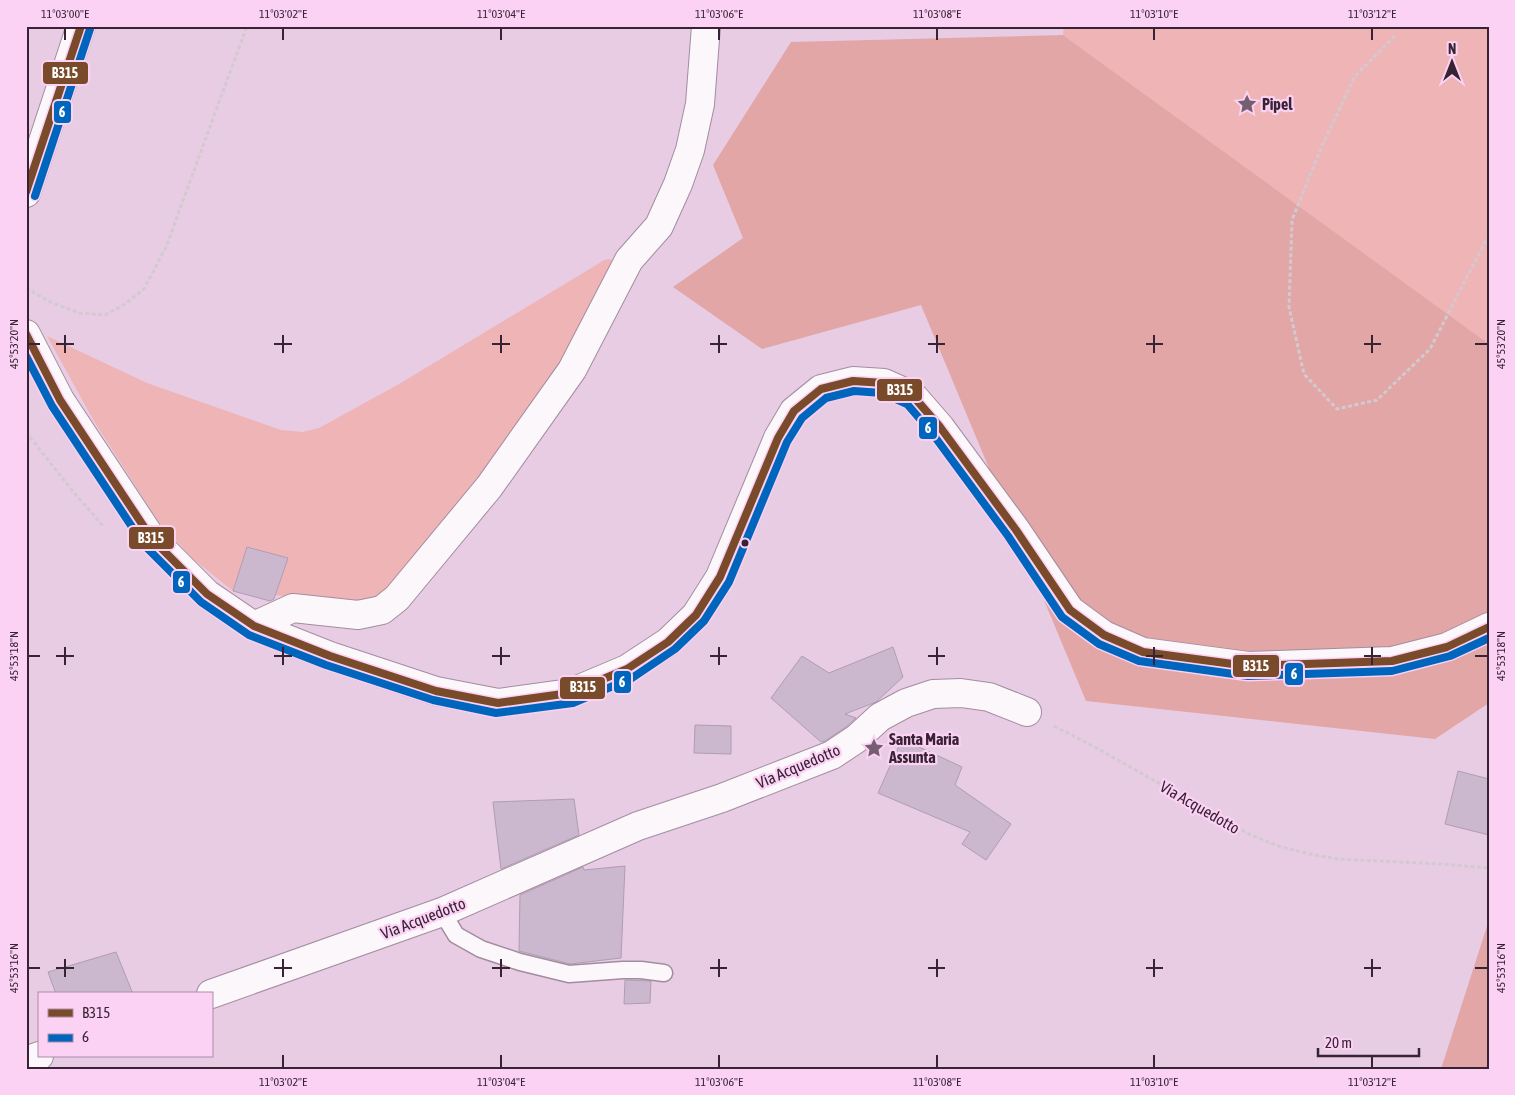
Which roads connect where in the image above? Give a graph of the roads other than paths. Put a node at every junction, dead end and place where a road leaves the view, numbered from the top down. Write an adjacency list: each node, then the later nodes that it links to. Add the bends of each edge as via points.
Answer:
1 (81, 26): 3 (main road)
2 (706, 26): 5 (main road, via 700,104 690,150 659,226 629,260 572,370 489,487 397,598 382,610 358,615 293,608)
3 (26, 193)
4 (26, 334): 5 (main road, via 60,400 152,539 207,594)
5 (254, 626): 6 (main road, via 330,656 444,693 498,703 570,693 627,669 668,642 696,615 720,577 778,438 794,411 821,390 852,381 884,383 913,396 940,426 1070,610 1104,635 1143,652 1248,666 1392,661 1448,647)
6 (1489, 627)
7 (1027, 712): 8 (main road, Via Acquedotto, via 989,697 961,693 932,694 880,717 856,739 832,754 722,798 638,826)
8 (442, 912): 9 (lane, via 456,935 481,949 520,962 569,974 623,970); 10 (main road, Via Acquedotto)
9 (664, 973)
10 (212, 994)
11 (38, 1056): 12 (main road)
12 (26, 1061)

